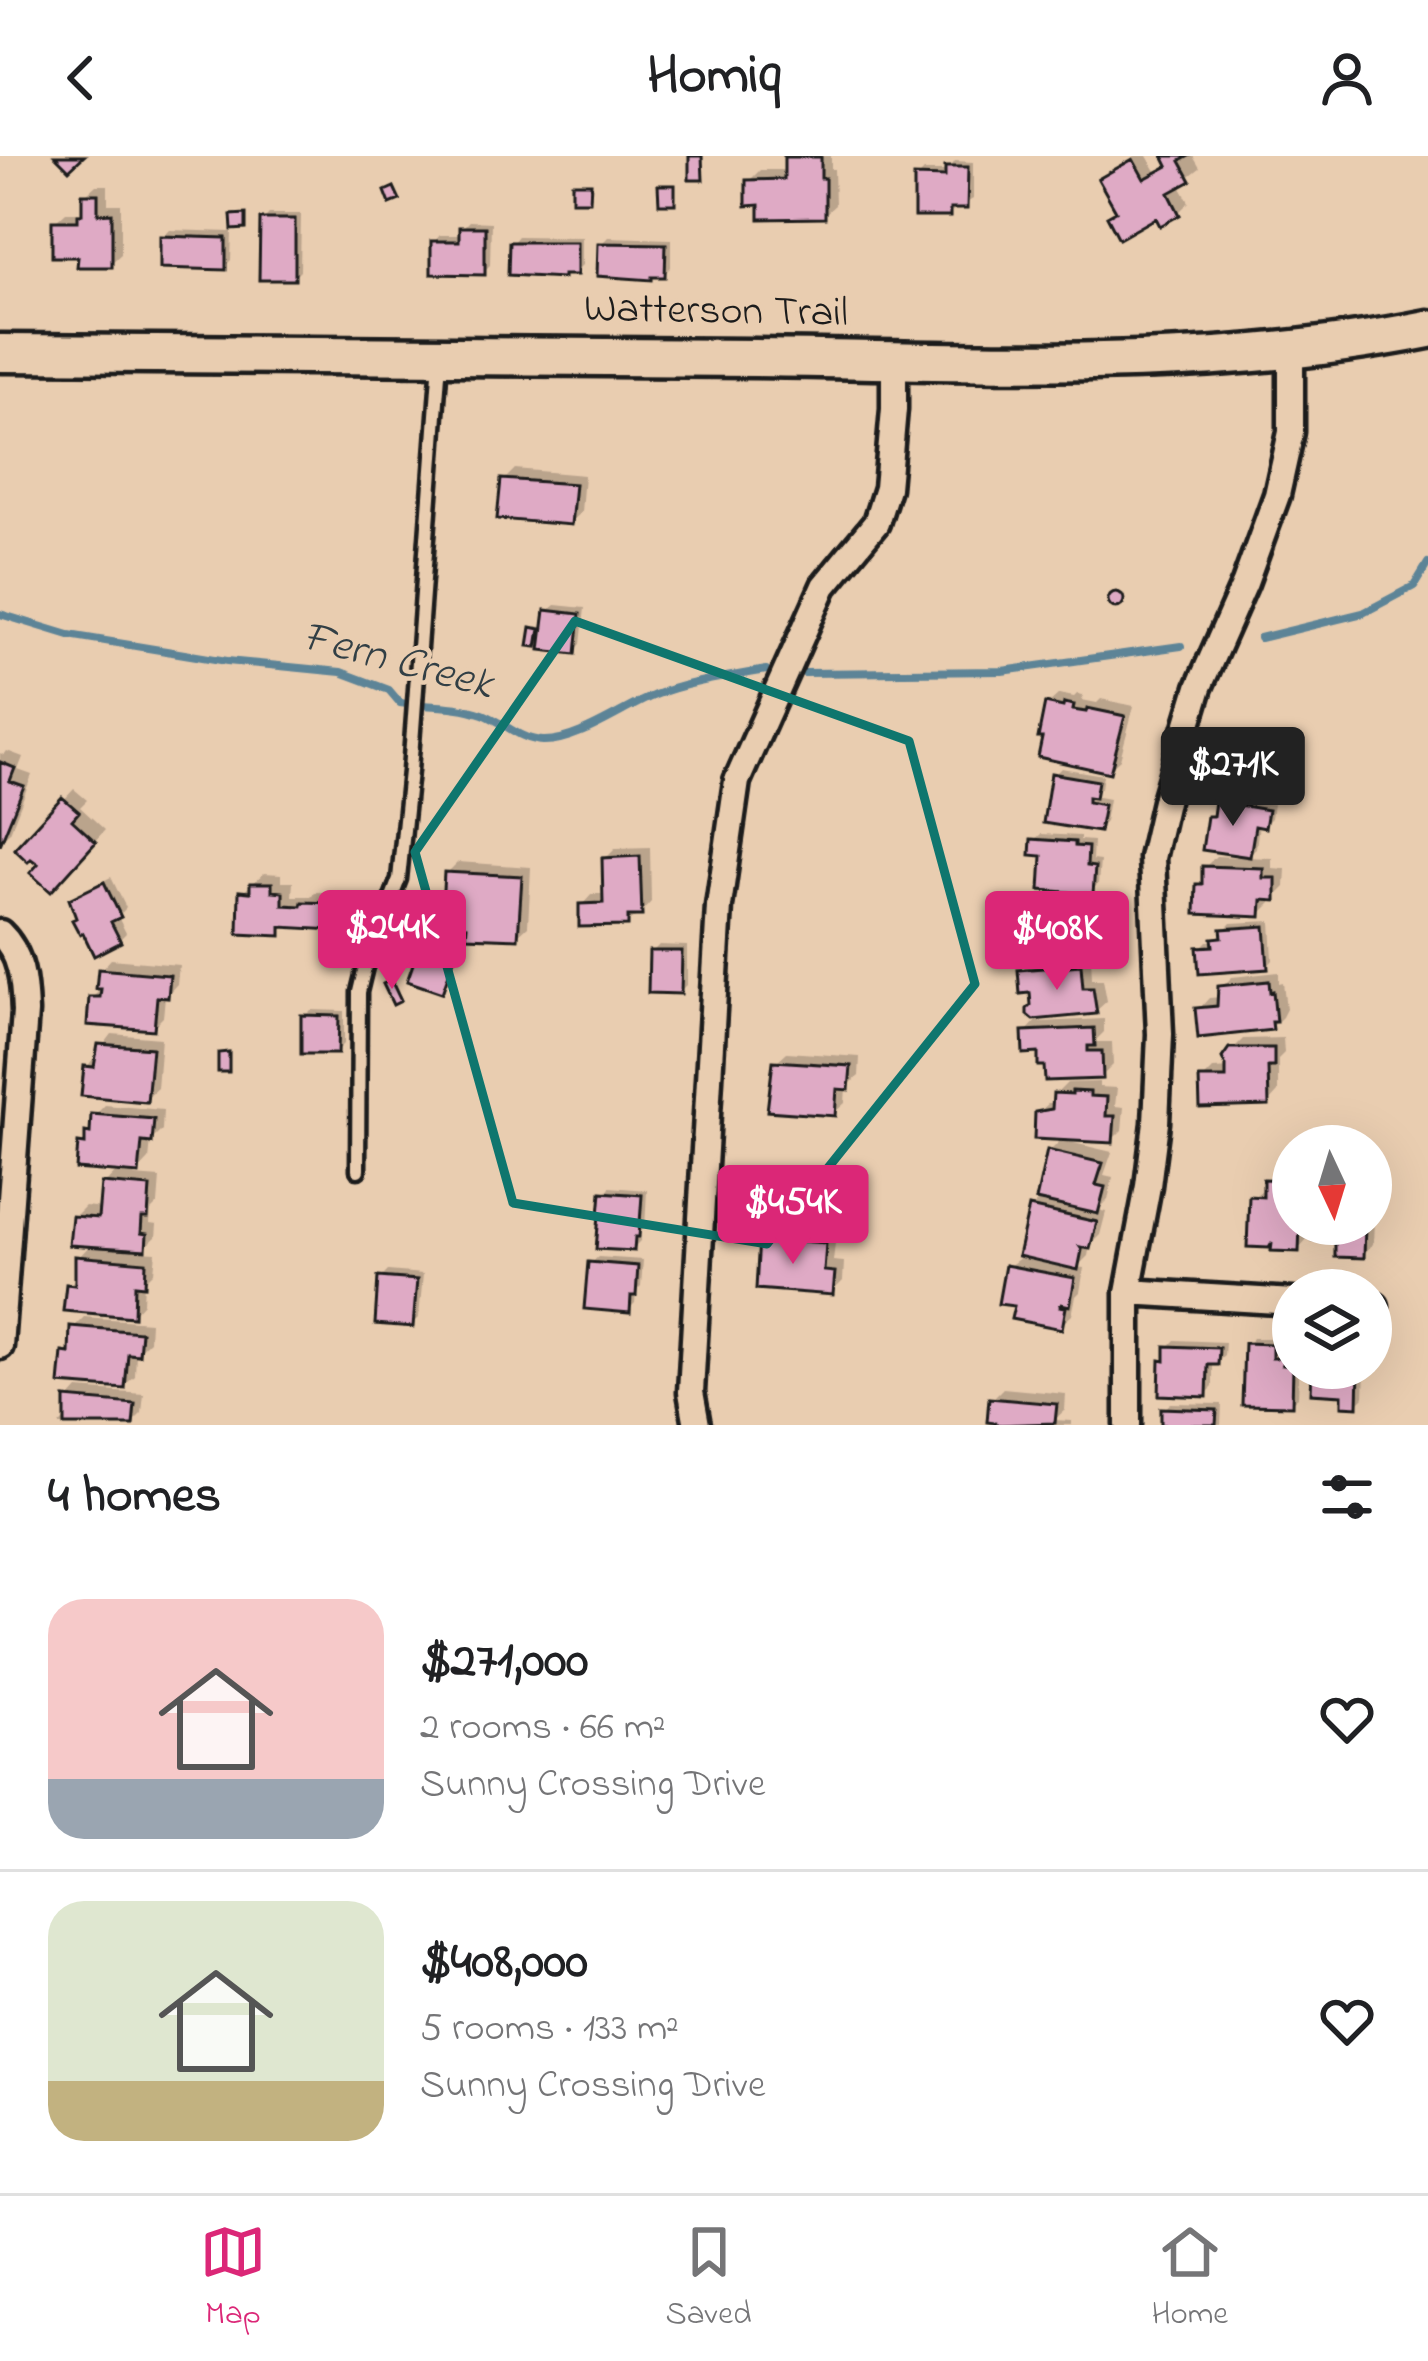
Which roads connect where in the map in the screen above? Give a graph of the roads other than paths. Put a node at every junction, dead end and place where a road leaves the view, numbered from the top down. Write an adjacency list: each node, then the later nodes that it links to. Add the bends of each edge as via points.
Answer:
1 (1428, 329): 2 (main road, Watterson Trail)
2 (1291, 352): 5 (main road, Watterson Trail, via 1115,363); 9 (street, via 1292,432 1277,495 1199,687 1152,858 1156,1123)
3 (0, 353): 4 (main road, Watterson Trail)
4 (441, 353): 5 (main road, Watterson Trail); 7 (lane, via 399,879 358,992)
5 (894, 360): 12 (street, via 890,466 876,523 824,586 737,781 719,906 691,1391)
6 (0, 933): 8 (street, via 20,962 25,1012)
7 (358, 1170)
8 (3, 1254): 11 (street)
9 (1128, 1292): 10 (street); 13 (street)
10 (1272, 1301)
11 (0, 1346)
12 (697, 1425)
13 (1128, 1425)

